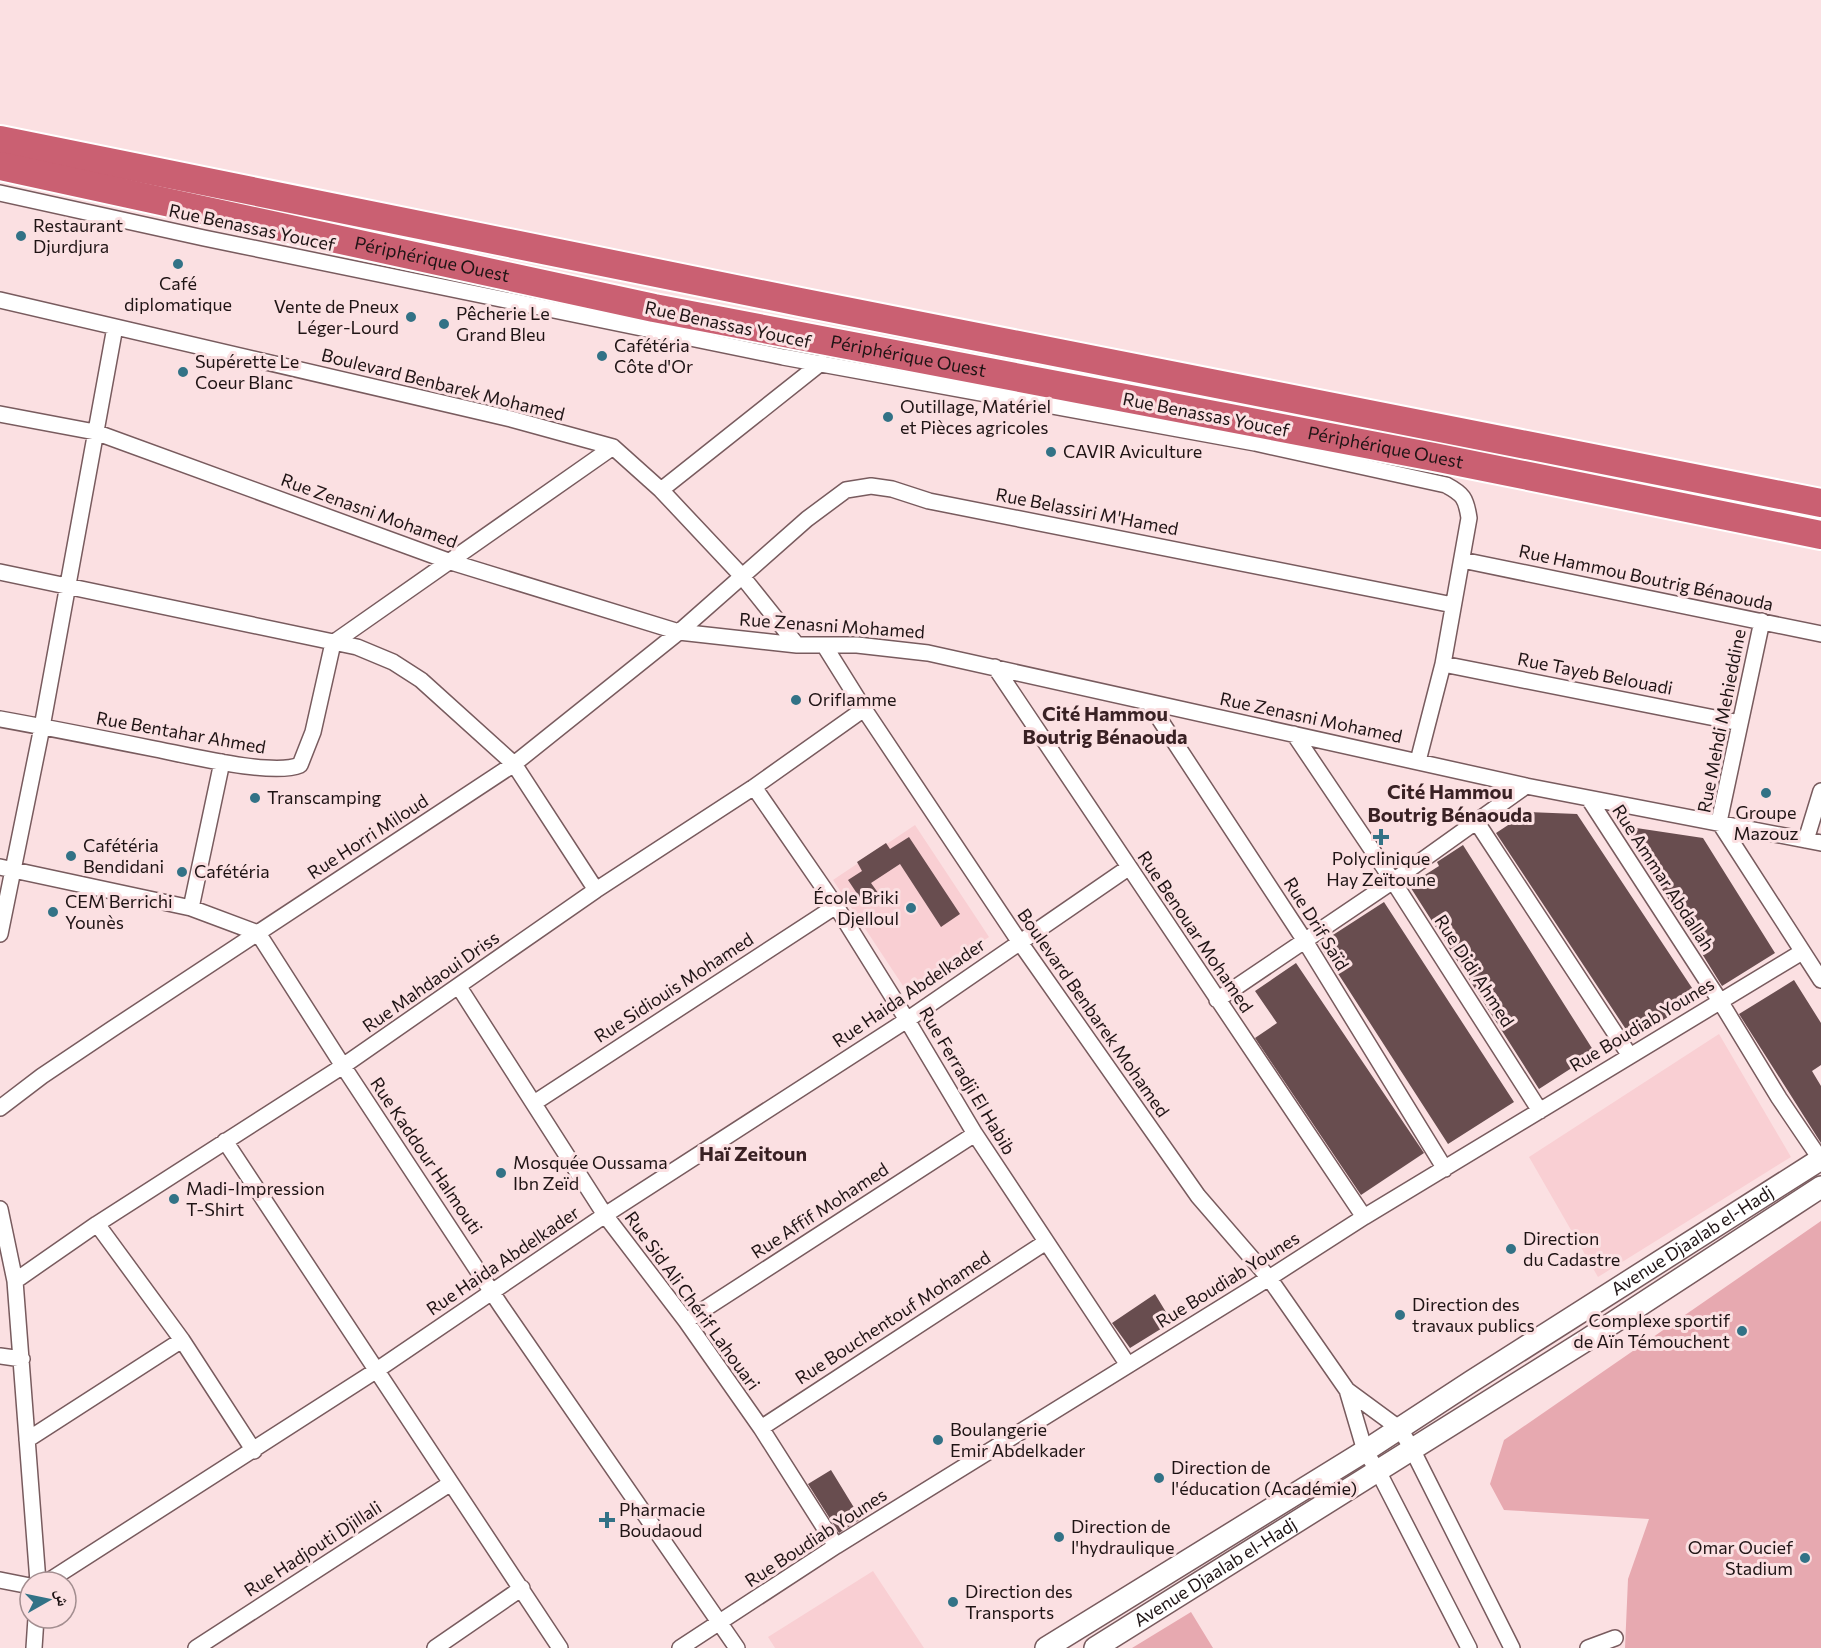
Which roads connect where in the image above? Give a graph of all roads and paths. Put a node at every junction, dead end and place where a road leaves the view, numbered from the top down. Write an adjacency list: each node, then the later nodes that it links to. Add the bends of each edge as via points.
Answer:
1 (0, 140): 11 (highway, Périphérique Ouest)
2 (0, 166): 12 (highway, Périphérique Ouest, via 654,308)
3 (0, 194): 6 (street, Rue Benassas Youcef)
4 (0, 300): 5 (street, Boulevard Benbarek Mohamed)
5 (115, 327): 8 (street); 9 (street, Boulevard Benbarek Mohamed, via 511,418)
6 (821, 363): 10 (street); 13 (street, Rue Benassas Youcef, via 1255,443 1446,485 1461,493 1467,505 1469,518)
7 (0, 414): 8 (street, Rue Zenasni Mohamed)
8 (95, 432): 14 (street, Rue Zenasni Mohamed); 17 (street)
9 (613, 447): 10 (street, Boulevard Benbarek Mohamed); 14 (street)
10 (661, 490): 16 (street, Boulevard Benbarek Mohamed)
11 (1821, 503)
12 (1821, 535)
13 (1462, 560): 18 (street, Rue Benassas Youcef); 19 (street, Rue Hammou Boutrig Bénaouda)
14 (451, 562): 20 (street, Rue Zenasni Mohamed); 22 (street)
15 (0, 572): 17 (street)
16 (741, 575): 18 (street, Rue Belassiri M'Hamed, via 846,490 871,486 929,501); 20 (street, Rue Horri Miloud); 23 (street, Boulevard Benbarek Mohamed)
17 (67, 587): 22 (street); 31 (street)
18 (1453, 605): 25 (street, Rue Benassas Youcef)
19 (1761, 621): 21 (street, Rue Hammou Boutrig Bénaouda); 30 (street, Rue Mehdi Mehieddine)
20 (679, 632): 23 (street, Rue Zenasni Mohamed); 35 (street, Rue Horri Miloud)
21 (1821, 634)
22 (333, 643): 34 (street, Rue Bentahar Ahmed, via 314,732 300,765 274,769); 35 (street, via 357,647 393,662 421,680)
23 (797, 645): 24 (street, Rue Zenasni Mohamed)
24 (824, 645): 26 (street, Rue Zenasni Mohamed, via 928,653); 28 (street, Boulevard Benbarek Mohamed)
25 (1443, 664): 30 (street, Rue Tayeb Belouadi); 33 (street, Rue Benassas Youcef)
26 (995, 667): 27 (street, Rue Zenasni Mohamed); 44 (street, Rue Benouar Mohamed)
27 (1149, 703): 32 (street, Rue Zenasni Mohamed); 51 (street, Rue Drif Saïd)
28 (864, 709): 37 (street, Rue Mahdaoui Driss); 52 (street, Boulevard Benbarek Mohamed)
29 (0, 719): 31 (street, Rue Bentahar Ahmed)
30 (1740, 723): 41 (street, Rue Mehdi Mehieddine)
31 (42, 727): 34 (street, Rue Bentahar Ahmed); 43 (street)
32 (1294, 734): 33 (street, Rue Zenasni Mohamed); 45 (street, Rue Didi Ahmed)
33 (1418, 761): 36 (street, Rue Zenasni Mohamed)
34 (222, 762): 48 (street)
35 (514, 765): 46 (street); 49 (street, Rue Horri Miloud)
36 (1526, 786): 39 (street, Rue Zenasni Mohamed); 40 (street)
37 (754, 787): 46 (street, Rue Mahdaoui Driss); 47 (street, Rue Ferradji El Habib)
38 (1821, 791): 42 (street)
39 (1589, 800): 41 (street, Rue Zenasni Mohamed); 57 (street, Rue Ammar Abdallah)
40 (1476, 821): 45 (street); 59 (street)
41 (1719, 822): 42 (street, Rue Zenasni Mohamed); 53 (street, Rue Mehdi Mehieddine)
42 (1813, 842)
43 (6, 868): 48 (street); 50 (street)
44 (1128, 868): 52 (street, Rue Haida Abdelkader); 56 (street, Rue Benouar Mohamed)
45 (1393, 881): 51 (street); 63 (street, Rue Didi Ahmed)
46 (596, 890): 55 (street, Rue Mahdaoui Driss)
47 (836, 906): 58 (street, Rue Ferradji El Habib); 61 (street, Rue Sidiouis Mohamed)
48 (191, 908): 49 (street)
49 (258, 933): 60 (street, Rue Kaddour Halmouti); 62 (street, Rue Horri Miloud)
50 (0, 934)
51 (1305, 940): 56 (street); 67 (street, Rue Drif Saïd)
52 (1019, 942): 58 (street, Rue Haida Abdelkader); 74 (street, Boulevard Benbarek Mohamed, via 1198,1196)
53 (1802, 952): 54 (street, Rue Mehdi Mehieddine); 57 (street, Rue Boudiab Younes)
54 (1821, 980)
55 (459, 987): 60 (street, Rue Mahdaoui Driss); 61 (street, Rue Sid Ali Chérif Lahouari)
56 (1217, 1000): 71 (street, Rue Benouar Mohamed)
57 (1720, 1001): 59 (street, Rue Boudiab Younes); 66 (street, Rue Ammar Abdallah)
58 (907, 1020): 64 (street, Rue Ferradji El Habib); 70 (street, Rue Haida Abdelkader)
59 (1630, 1056): 63 (street, Rue Boudiab Younes)
60 (343, 1066): 65 (street, Rue Mahdaoui Driss); 76 (street, Rue Kaddour Halmouti)
61 (534, 1103): 70 (street, Rue Sid Ali Chérif Lahouari)
62 (0, 1108)
63 (1540, 1111): 67 (street, Rue Boudiab Younes)
64 (975, 1134): 73 (street, Rue Ferradji El Habib); 77 (street, Rue Affif Mohamed)
65 (225, 1141): 72 (street, Rue Mahdaoui Driss); 82 (street)
66 (1821, 1160): 85 (main road, Avenue Djaalab el-Hadj)
67 (1445, 1169): 71 (street, Rue Boudiab Younes)
68 (1821, 1187): 87 (main road, Avenue Djaalab el-Hadj)
69 (0, 1209): 75 (street)
70 (605, 1215): 76 (street, Rue Haida Abdelkader); 77 (street, Rue Sid Ali Chérif Lahouari)
71 (1364, 1217): 74 (street, Rue Boudiab Younes)
72 (97, 1224): 75 (street, Rue Mahdaoui Driss); 78 (street)
73 (1046, 1242): 81 (street, Rue Ferradji El Habib); 84 (street, Rue Bouchentouf Mohamed)
74 (1269, 1278): 81 (street, Rue Boudiab Younes); 83 (street, Boulevard Benbarek Mohamed)
75 (15, 1281): 80 (street)
76 (492, 1291): 82 (street, Rue Haida Abdelkader); 98 (street, Rue Kaddour Halmouti)
77 (686, 1321): 84 (street, Rue Sid Ali Chérif Lahouari)
78 (182, 1341): 86 (street); 88 (street)
79 (0, 1356): 80 (street)
80 (22, 1359): 86 (street)
81 (1128, 1365): 92 (street, Rue Boudiab Younes)
82 (377, 1370): 88 (street, Rue Haida Abdelkader); 91 (street)
83 (1347, 1390): 85 (street, Boulevard Benbarek Mohamed); 89 (street, Boulevard Benbarek Mohamed)
84 (761, 1428): 92 (street, Rue Sid Ali Chérif Lahouari)
85 (1400, 1429): 87 (street, Boulevard Benbarek Mohamed); 89 (main road, Avenue Djaalab el-Hadj)
86 (27, 1440): 93 (street)
87 (1412, 1449): 90 (main road, Avenue Djaalab el-Hadj); 110 (street, Boulevard Benbarek Mohamed)
88 (254, 1451): 94 (street, Rue Haida Abdelkader)
89 (1365, 1451): 90 (street, Boulevard Benbarek Mohamed); 107 (main road, Avenue Djaalab el-Hadj)
90 (1378, 1471): 108 (main road, Avenue Djaalab el-Hadj); 109 (street, Boulevard Benbarek Mohamed)
91 (451, 1483): 97 (street); 102 (street, Rue Hadjouti Djillali)
92 (836, 1546): 98 (street, Rue Boudiab Younes)
93 (37, 1570)
94 (66, 1570)
95 (0, 1580): 96 (street)
96 (18, 1584)
97 (522, 1588): 103 (street); 104 (street)
98 (720, 1623): 105 (street, Rue Boudiab Younes); 106 (street, Rue Kaddour Halmouti)
99 (35, 1630): 101 (street)
100 (1615, 1638): 111 (street)
101 (34, 1648)
102 (196, 1648)
103 (435, 1648)
104 (560, 1648)
105 (680, 1648)
106 (737, 1648)
107 (1046, 1648)
108 (1095, 1648)
109 (1469, 1648)
110 (1512, 1648)
111 (1588, 1648)

